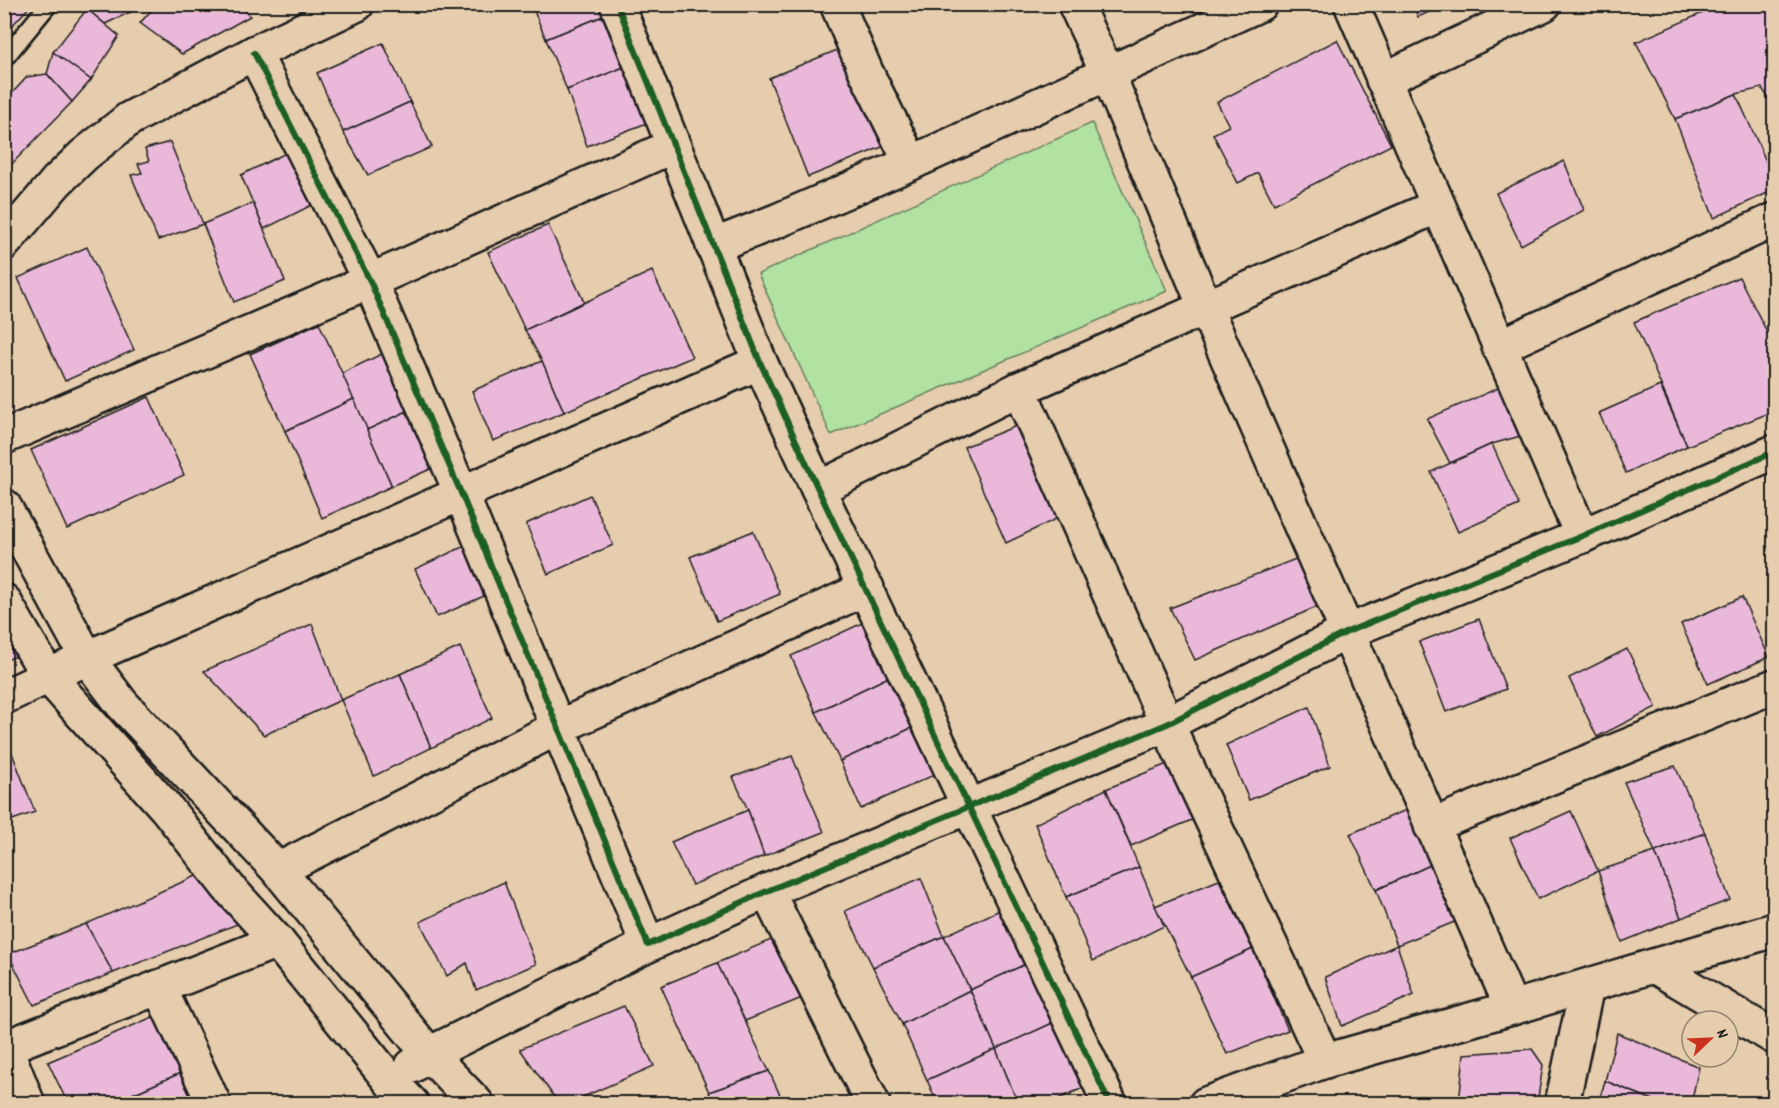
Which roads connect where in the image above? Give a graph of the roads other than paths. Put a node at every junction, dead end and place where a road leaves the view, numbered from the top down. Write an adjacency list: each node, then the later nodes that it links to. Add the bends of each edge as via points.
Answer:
1 (49, 4): 10 (lane)
2 (617, 4): 13 (street)
3 (837, 4): 14 (street)
4 (1075, 4): 11 (street)
5 (1260, 4): 11 (street)
6 (1351, 4): 12 (street)
7 (1544, 4): 12 (street)
8 (350, 6): 9 (street)
9 (254, 53): 17 (street, via 129,119 57,181); 19 (street)
10 (4, 59)
11 (1108, 74): 14 (street); 20 (street)
12 (1383, 80): 15 (street)
13 (673, 146): 18 (street); 19 (street)
14 (911, 163): 18 (street)
15 (1438, 206): 20 (street); 21 (street)
16 (1774, 220): 21 (street)
17 (4, 243)
18 (713, 246): 22 (street)
19 (370, 281): 24 (street); 27 (street)
20 (1206, 309): 23 (street); 32 (street)
21 (1499, 347): 29 (street)
22 (760, 362): 26 (street); 27 (street)
23 (1019, 389): 26 (street); 37 (street)
24 (4, 437)
25 (1774, 452): 29 (street)
26 (818, 489): 30 (street)
27 (461, 493): 33 (street); 38 (street)
28 (4, 506): 33 (street)
29 (1582, 536): 32 (street)
30 (867, 588): 38 (street); 39 (street)
31 (4, 601): 34 (street)
32 (1347, 632): 37 (street); 40 (street)
33 (87, 658): 34 (street); 41 (street, via 122,704)
34 (48, 676): 36 (street); 44 (street, via 167,809 228,887)
35 (1774, 686): 40 (street)
36 (4, 697)
37 (1167, 724): 39 (street); 53 (street)
38 (559, 727): 41 (street); 45 (street)
39 (970, 808): 42 (street); 59 (street)
40 (1431, 826): 49 (street)
41 (278, 870): 52 (street)
42 (768, 891): 45 (street); 58 (street)
43 (1774, 930): 46 (street)
44 (277, 941): 48 (street); 54 (street)
45 (648, 945): 52 (street)
46 (1654, 966): 47 (street); 50 (street)
47 (1587, 986): 49 (street); 61 (street)
48 (159, 987): 51 (street); 56 (street)
49 (1512, 1008): 53 (street)
50 (1774, 1037)
51 (5, 1046): 55 (street)
52 (429, 1054): 54 (street); 57 (street)
53 (1325, 1061): 60 (street)
54 (402, 1093)
55 (28, 1104)
56 (214, 1104)
57 (477, 1104)
58 (873, 1104)
59 (1110, 1104)
60 (1206, 1104)
61 (1562, 1104)

